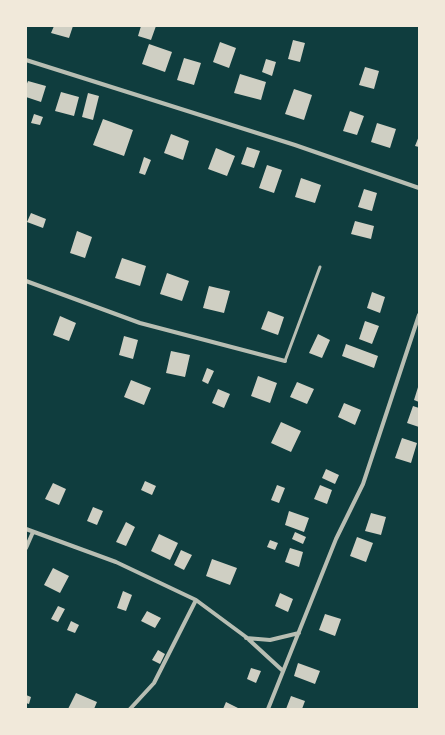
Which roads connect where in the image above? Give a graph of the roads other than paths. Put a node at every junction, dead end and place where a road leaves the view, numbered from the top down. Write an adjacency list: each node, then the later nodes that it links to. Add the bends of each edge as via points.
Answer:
1 (26, 60): 2 (street, via 295,145)
2 (419, 188)
3 (320, 267): 6 (lane)
4 (26, 281): 6 (street, via 140,323)
5 (419, 315): 11 (street, via 363,484 336,539)
6 (285, 361)
7 (26, 529): 8 (street)
8 (33, 532): 9 (street); 10 (street, via 116,562)
9 (26, 548)
10 (196, 600): 12 (street); 14 (street, via 154,683)
11 (299, 633): 12 (street, via 270,640); 13 (street)
12 (246, 638): 13 (street)
13 (284, 671): 15 (street)
14 (130, 709)
15 (268, 709)

